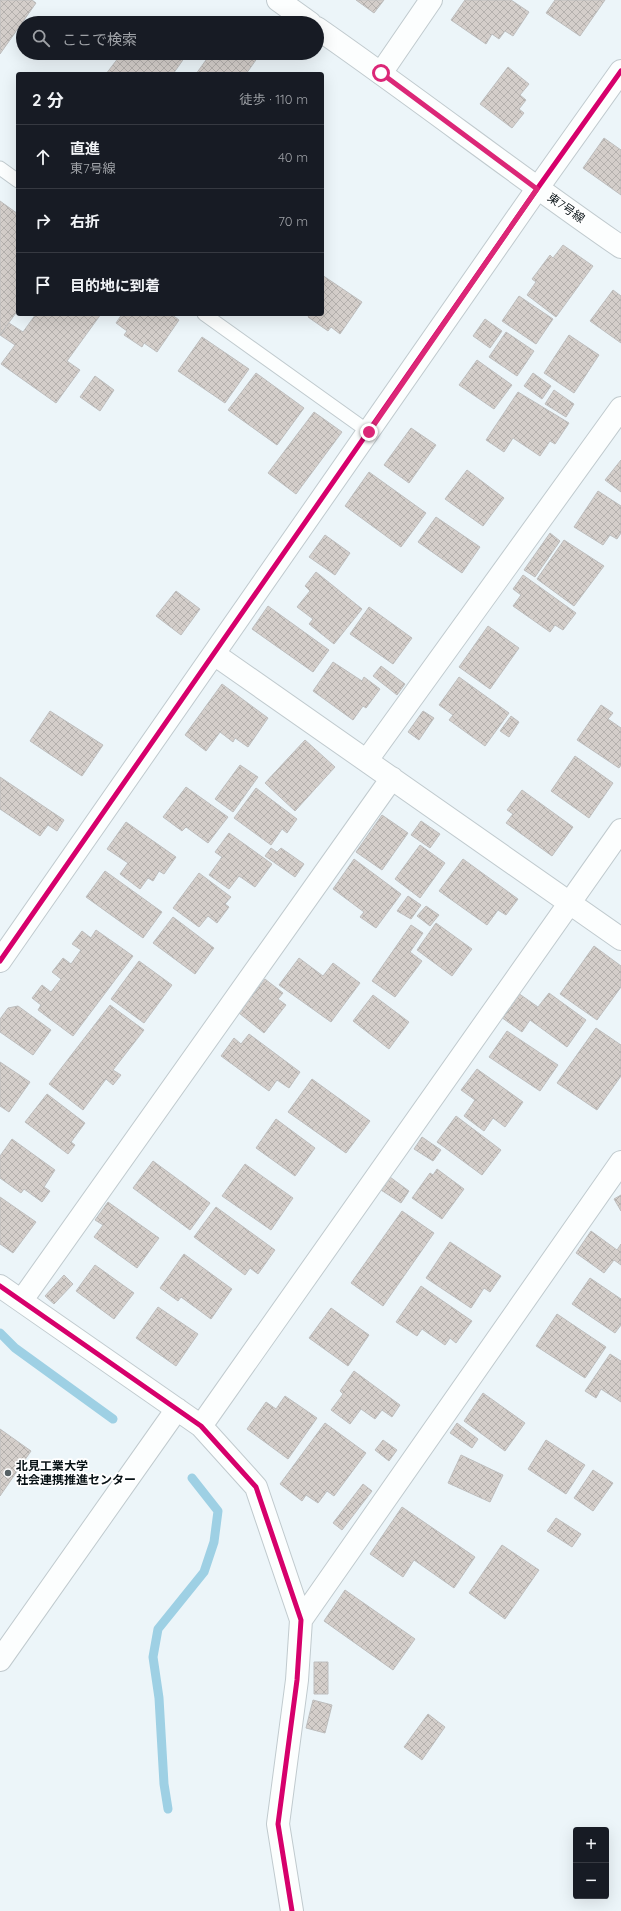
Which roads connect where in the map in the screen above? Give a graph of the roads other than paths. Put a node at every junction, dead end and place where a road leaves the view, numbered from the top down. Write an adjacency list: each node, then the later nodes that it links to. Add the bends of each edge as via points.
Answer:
1 (278, 0): 3 (street)
2 (431, 0): 6 (street)
3 (300, 16)
4 (324, 33): 6 (street, 東7号線)
5 (621, 71): 9 (street)
6 (381, 73): 9 (street, 東7号線)
7 (0, 168): 8 (lane)
8 (16, 180)
9 (537, 189): 10 (street, 東7号線); 13 (street)
10 (621, 246)
11 (207, 316): 13 (lane)
12 (621, 408): 15 (street)
13 (369, 432): 14 (street)
14 (214, 654): 15 (street); 20 (street)
15 (367, 760): 16 (street)
16 (392, 778): 18 (street); 23 (street)
17 (621, 830): 18 (street)
18 (570, 903): 19 (street); 25 (street)
19 (621, 939)
20 (0, 961)
21 (621, 1162): 26 (street)
22 (0, 1286): 23 (street)
23 (22, 1300): 24 (street)
24 (177, 1409): 25 (street); 27 (street)
25 (201, 1426): 26 (street, via 256,1487)
26 (301, 1620): 28 (street, via 298,1680 278,1824)
27 (0, 1660)
28 (292, 1911)

